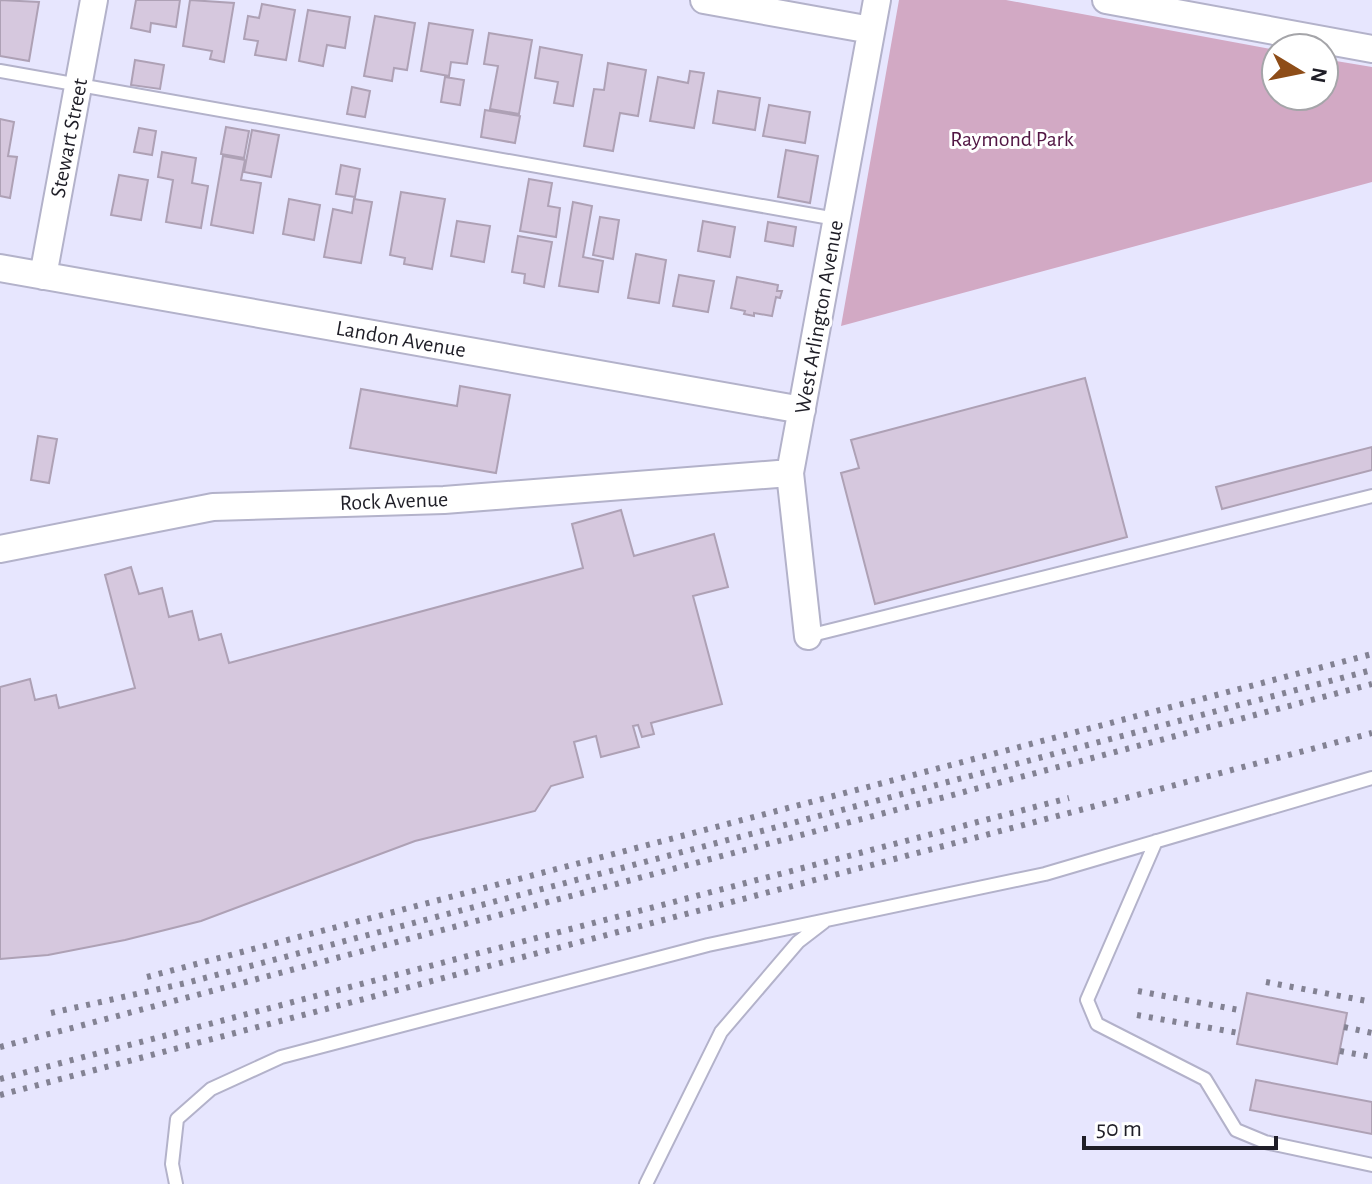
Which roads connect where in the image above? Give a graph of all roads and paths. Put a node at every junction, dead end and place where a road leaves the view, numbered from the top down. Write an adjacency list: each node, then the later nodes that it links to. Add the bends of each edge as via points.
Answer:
1 (94, 0): 8 (street, Stewart Street)
2 (704, 0): 5 (street)
3 (877, 0): 5 (street, West Arlington Avenue)
4 (1106, 0): 6 (street)
5 (871, 30): 9 (street, West Arlington Avenue)
6 (1372, 49)
7 (0, 71): 8 (lane)
8 (78, 86): 9 (lane); 11 (street, Stewart Street)
9 (836, 219): 12 (street, West Arlington Avenue)
10 (0, 268): 11 (street, Landon Avenue)
11 (43, 276): 12 (street, Landon Avenue)
12 (802, 410): 13 (street, West Arlington Avenue)
13 (790, 473): 15 (street, Rock Avenue, via 444,500 213,507); 16 (street, West Arlington Avenue)
14 (1372, 496): 16 (lane)
15 (0, 549)
16 (808, 636)
17 (1372, 778): 18 (lane)
18 (1156, 841): 19 (lane, via 1045,874); 20 (lane, via 1087,1000 1097,1024 1205,1079 1236,1130 1265,1142)
19 (827, 920): 21 (lane, via 708,945 281,1057 211,1089 177,1119 172,1164); 22 (lane, via 798,942 721,1032)
20 (1372, 1165)
21 (176, 1184)
22 (646, 1184)

